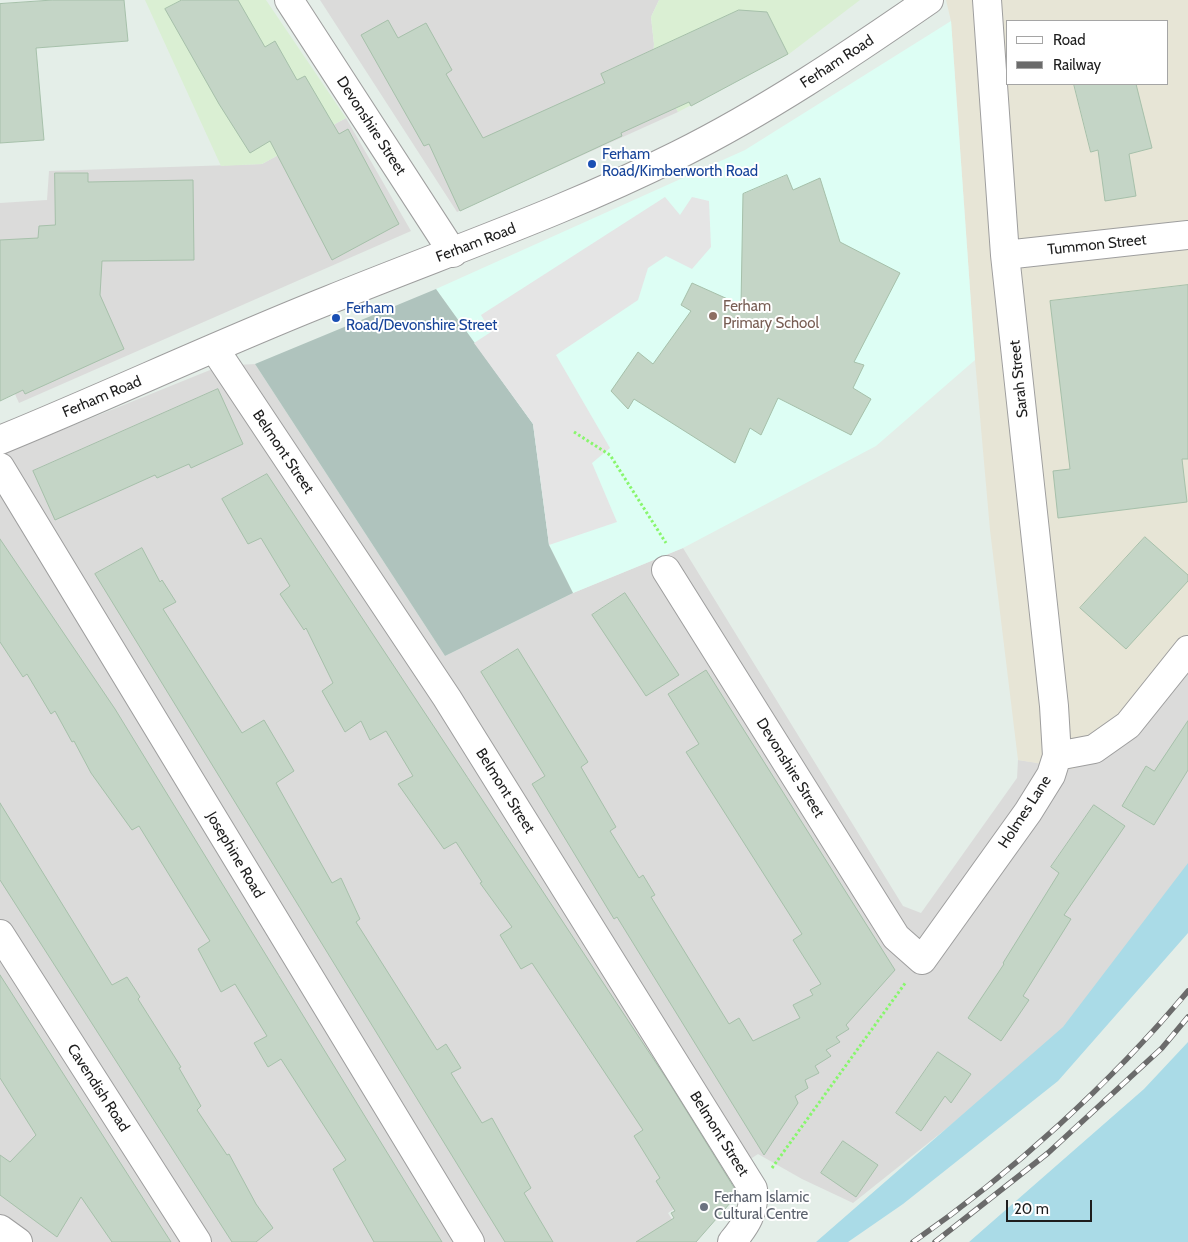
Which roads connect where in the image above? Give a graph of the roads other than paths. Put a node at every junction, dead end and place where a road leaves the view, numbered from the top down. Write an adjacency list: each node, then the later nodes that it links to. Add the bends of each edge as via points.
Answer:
1 (289, 0): 5 (street, Devonshire Street)
2 (929, 0): 5 (street, Ferham Road, via 779,100 680,154 554,212)
3 (987, 0): 6 (street, Sarah Street)
4 (1188, 235): 6 (street, Tummon Street)
5 (453, 253): 7 (street, Ferham Road)
6 (1005, 255): 12 (street, Sarah Street)
7 (214, 348): 8 (street, Ferham Road); 19 (street, Belmont Street, via 447,698 753,1189 754,1202 749,1221)
8 (0, 440)
9 (0, 467): 18 (street, Josephine Road)
10 (666, 570): 14 (street, Devonshire Street, via 896,937)
11 (1188, 650): 12 (street, via 1128,726 1094,749)
12 (1058, 756): 14 (street, Holmes Lane, via 1051,775 1028,812)
13 (0, 934): 17 (street, Cavendish Road)
14 (922, 960)
15 (0, 1229): 16 (street)
16 (18, 1242)
17 (197, 1242)
18 (470, 1242)
19 (732, 1242)

